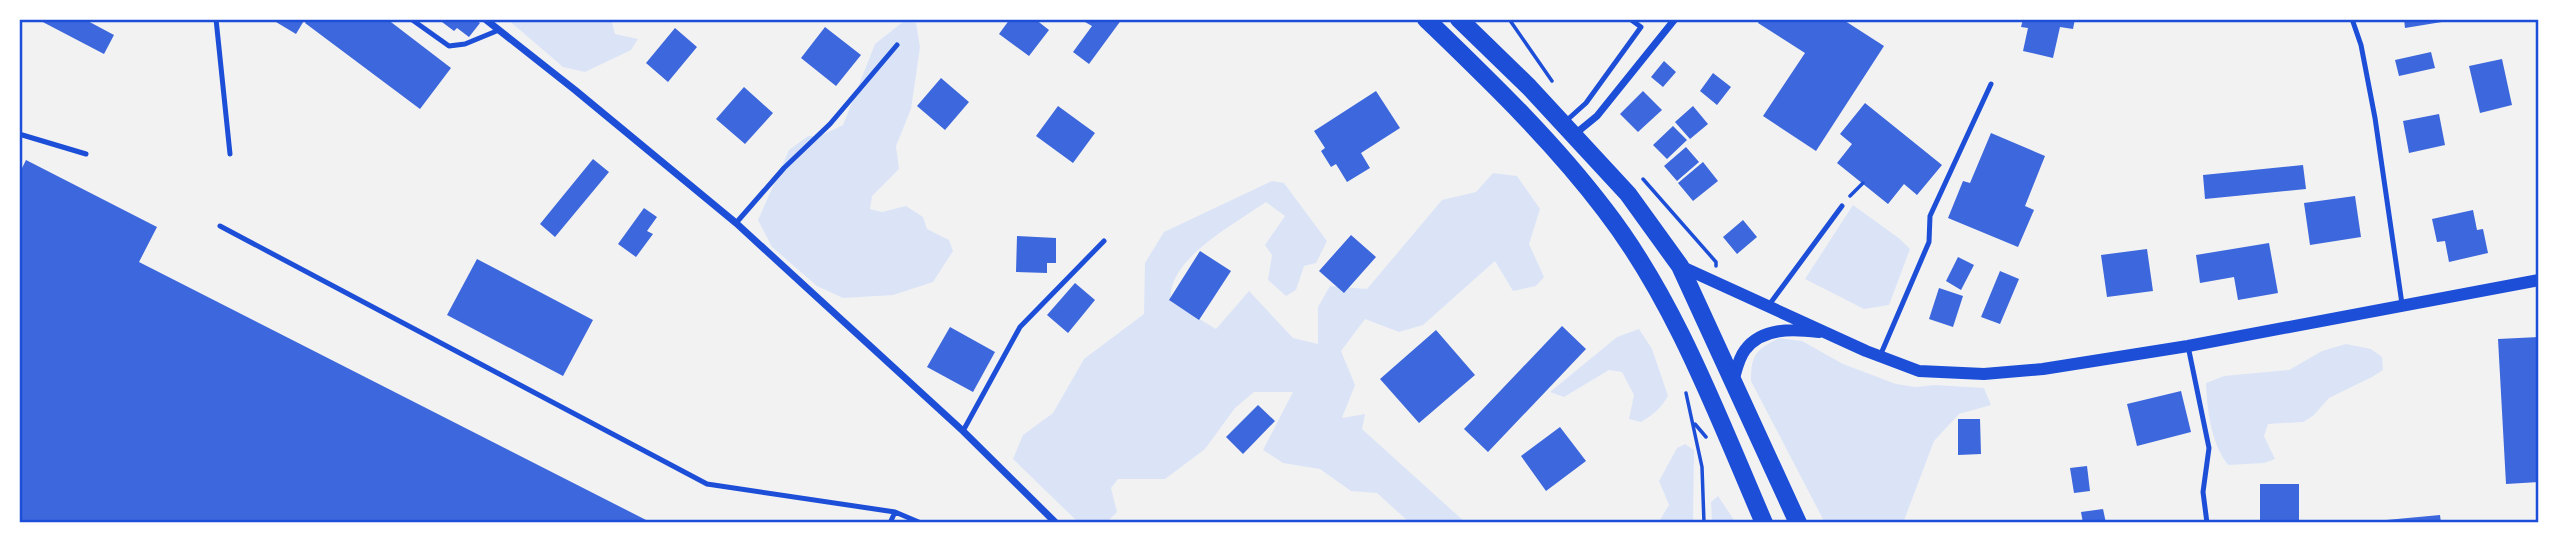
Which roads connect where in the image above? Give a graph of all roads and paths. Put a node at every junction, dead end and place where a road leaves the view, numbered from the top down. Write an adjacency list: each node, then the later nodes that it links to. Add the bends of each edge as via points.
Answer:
1 (216, 19): 17 (lane)
2 (411, 19): 10 (lane, via 449,46)
3 (485, 19): 10 (street)
4 (1426, 19): 38 (main road, via 1512,102 1605,210 1672,318)
5 (1459, 19): 14 (main road)
6 (1509, 19): 12 (path)
7 (1630, 19): 14 (lane, via 1641,27)
8 (1675, 19): 14 (street, via 1597,116)
9 (2351, 19): 26 (lane, via 2361,45 2375,118)
10 (499, 30): 20 (street)
11 (897, 45): 20 (lane)
12 (1544, 72)
13 (1991, 84): 29 (lane, via 1930,216 1929,242)
14 (1569, 129): 23 (main road, via 1628,194)
15 (19, 134): 16 (lane)
16 (86, 154)
17 (230, 154)
18 (1863, 183): 19 (path)
19 (1842, 206): 25 (lane)
20 (736, 223): 32 (street)
21 (220, 226): 33 (lane, via 706,484)
22 (1104, 241): 32 (lane, via 1020,327)
23 (1679, 266): 25 (street); 30 (main road)
24 (2539, 279): 26 (street)
25 (1769, 305): 27 (street)
26 (2403, 307): 28 (street)
27 (1829, 333): 29 (street); 30 (street, via 1792,329 1765,334 1745,350)
28 (2188, 346): 29 (street, via 1984,374 1919,371); 40 (lane, via 2209,448 2203,492)
29 (1880, 356)
30 (1733, 382): 39 (main road)
31 (1684, 388): 37 (path, via 1702,467)
32 (963, 431): 36 (street)
33 (895, 512): 34 (lane); 35 (lane)
34 (890, 523)
35 (921, 523)
36 (1056, 523)
37 (1704, 523)
38 (1764, 523)
39 (1798, 523)
40 (2207, 523)

